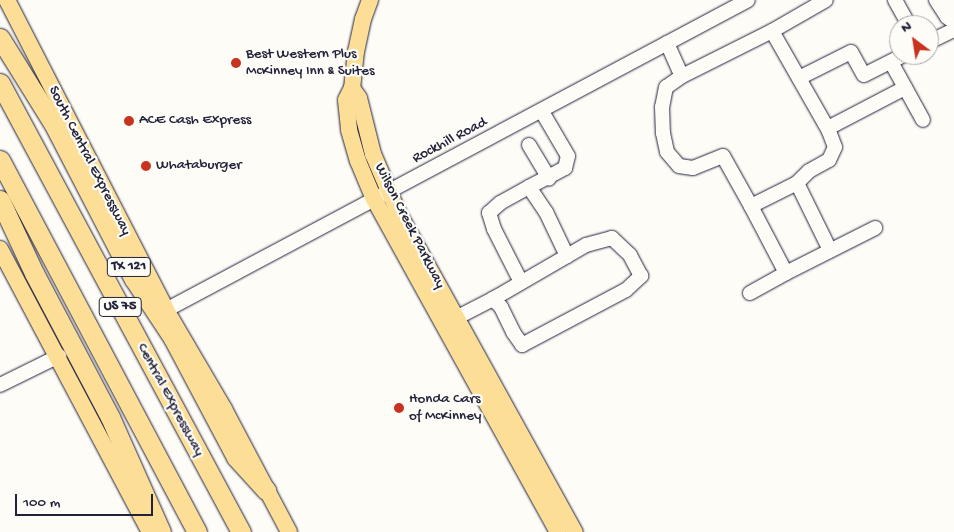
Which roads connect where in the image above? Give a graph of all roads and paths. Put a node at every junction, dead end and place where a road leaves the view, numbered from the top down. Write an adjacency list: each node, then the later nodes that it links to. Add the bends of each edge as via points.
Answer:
1 (7, 0): 41 (main road, South Central Expressway)
2 (370, 0): 30 (main road, Wilson Creek Parkway, via 356,51 352,88 359,98)
3 (748, 0): 15 (street, Rockhill Road)
4 (826, 0): 12 (street)
5 (895, 0): 9 (street)
6 (936, 0): 10 (street)
7 (948, 0): 8 (street)
8 (954, 12)
9 (903, 15)
10 (954, 22)
11 (954, 30): 13 (street)
12 (772, 31): 18 (street); 19 (street)
13 (939, 37)
14 (0, 38): 45 (highway, TX 121, via 53,123 134,279 173,338 236,457)
15 (667, 43): 18 (street); 22 (street, Rockhill Road)
16 (889, 62): 19 (street, via 864,75 851,52)
17 (899, 65): 21 (street)
18 (682, 76): 32 (street, via 666,87 663,101 663,133 667,152 679,166 693,168 723,156)
19 (798, 78): 24 (street)
20 (0, 82): 49 (highway, Central Expressway / US 75)
21 (905, 88): 23 (street); 24 (street)
22 (541, 110): 27 (street, via 568,156 565,168); 30 (street, Rockhill Road)
23 (923, 120)
24 (828, 128): 28 (street, via 835,147 829,160)
25 (529, 145): 27 (street)
26 (0, 160): 48 (highway, US 75)
27 (549, 178): 29 (street)
28 (797, 182): 32 (street); 35 (street)
29 (529, 188): 36 (street, via 546,212); 38 (street, via 500,203 489,213)
30 (381, 196): 41 (street, Rockhill Road); 42 (main road, Wilson Creek Parkway); 51 (main road, Wilson Creek Parkway)
31 (0, 200): 47 (highway, via 34,273 110,417)
32 (751, 206): 37 (street)
33 (875, 228): 35 (street)
34 (0, 249): 43 (main road)
35 (830, 250): 37 (street)
36 (567, 256): 38 (street); 40 (street, via 586,245 612,238 630,255 641,276 626,290 522,345)
37 (786, 273): 39 (street)
38 (521, 282): 40 (street)
39 (750, 293)
40 (493, 298): 42 (street)
41 (166, 310): 45 (main road, South Central Expressway, via 224,409)
42 (456, 318): 52 (main road, Wilson Creek Parkway)
43 (59, 356): 44 (street); 46 (main road)
44 (0, 385)
45 (266, 490): 50 (main road, South Central Expressway / TX 121)
46 (150, 532)
47 (161, 532)
48 (196, 532)
49 (241, 532)
50 (288, 532)
51 (558, 532)
52 (575, 532)

